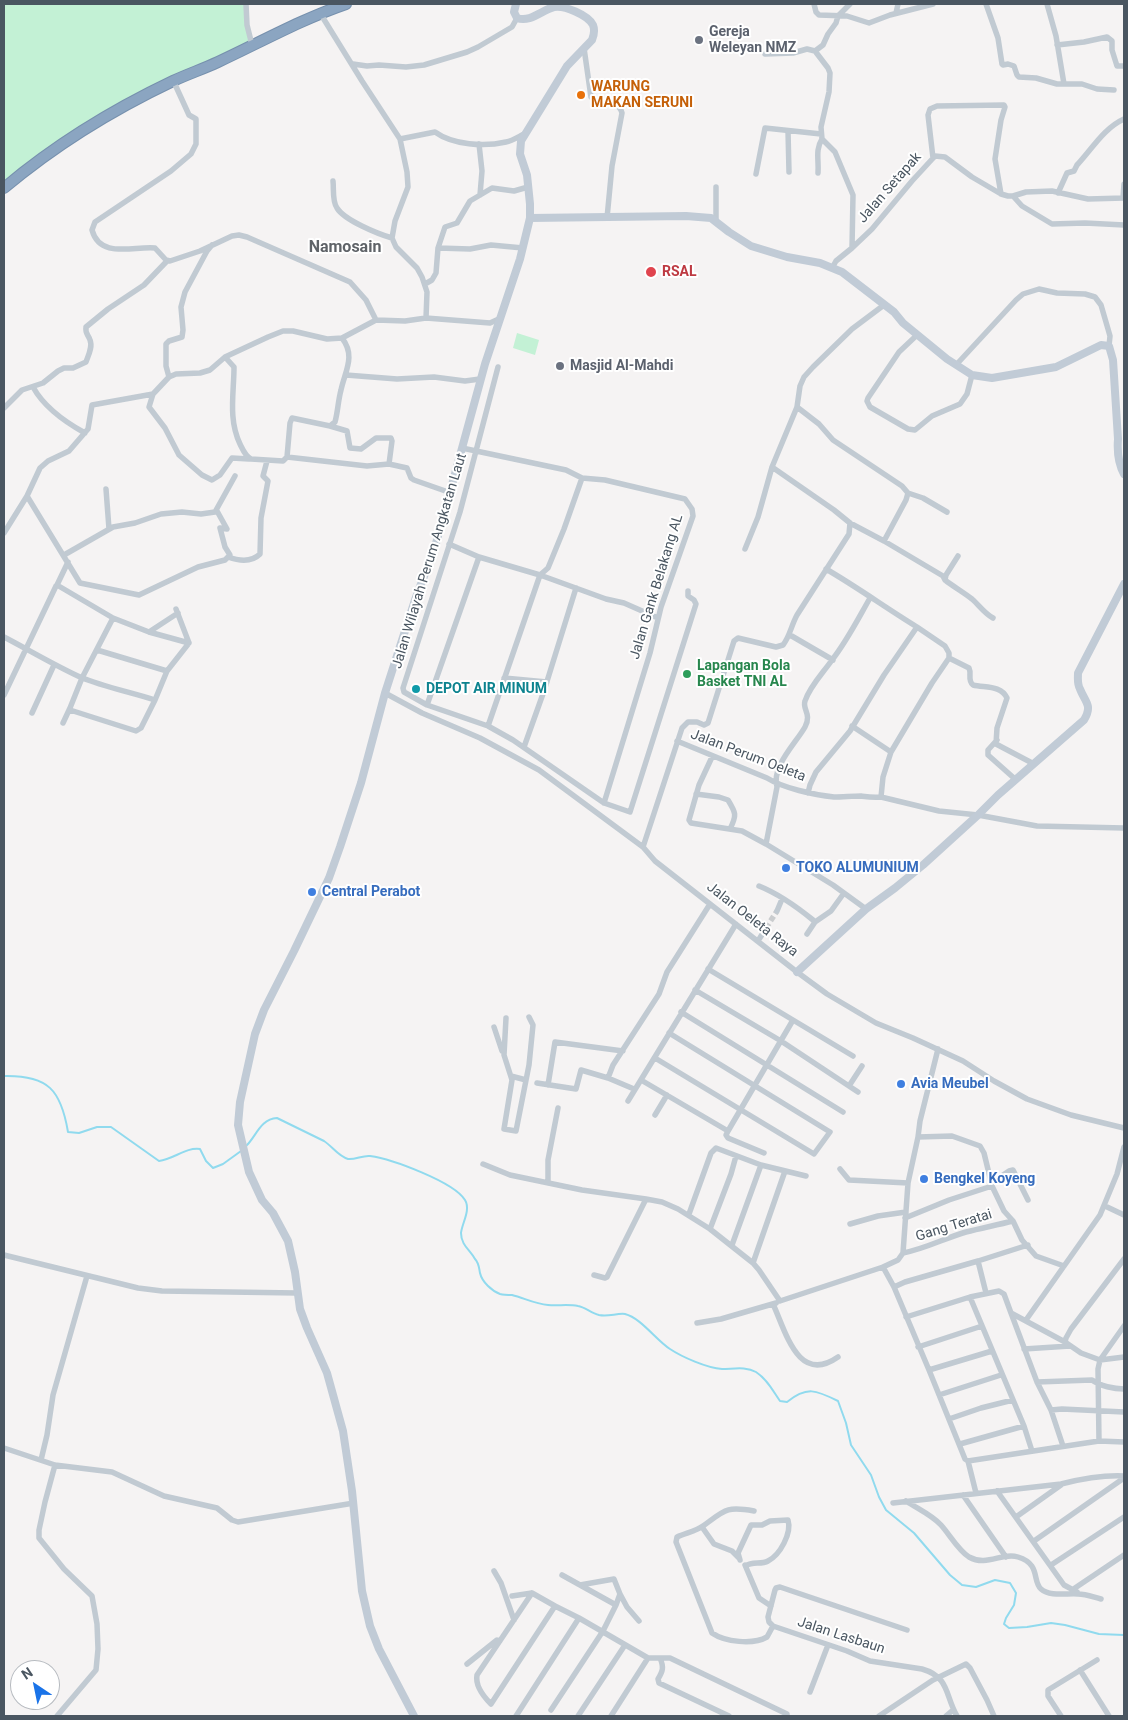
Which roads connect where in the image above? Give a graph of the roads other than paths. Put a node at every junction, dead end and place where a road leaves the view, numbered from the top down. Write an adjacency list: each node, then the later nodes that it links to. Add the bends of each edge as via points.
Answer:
1 (246, 4): 14 (street)
2 (346, 4): 10 (highway)
3 (516, 4): 13 (street, via 514,12)
4 (814, 4): 12 (street, via 819,16)
5 (850, 4): 12 (street)
6 (898, 4): 11 (street)
7 (933, 4): 11 (street)
8 (986, 4): 22 (street, via 1003,65 1012,65 1019,77)
9 (1047, 4): 15 (street)
10 (320, 13): 14 (highway); 19 (street)
11 (896, 14): 12 (street, via 868,23)
12 (838, 16): 17 (street, via 823,45)
13 (517, 18): 16 (street, via 526,19 554,7 567,8 593,26 592,40); 19 (street, via 512,27 478,47 424,65)
14 (252, 45): 21 (highway)
15 (1057, 45): 20 (street, via 1107,37 1112,41 1117,66); 22 (street)
16 (584, 48): 26 (street, via 566,66 543,108); 45 (street, via 592,97 597,102 614,103 622,113)
17 (815, 51): 18 (street); 27 (street, via 830,73)
18 (765, 54)
19 (353, 64): 28 (street)
20 (1124, 66)
21 (173, 80): 38 (highway, via 74,135); 53 (street, via 189,115 196,119 196,144 191,154 94,222 92,230 100,244 106,247 153,247)
22 (1064, 84): 23 (street)
23 (1114, 90)
24 (1124, 119): 39 (street, via 1108,129 1074,170 1067,173)
25 (788, 131): 27 (street); 31 (street); 33 (street, via 764,130)
26 (524, 134): 29 (street, via 506,142); 36 (street, via 520,154)
27 (822, 136): 32 (street, via 817,150); 52 (street, Jalan Setapak, via 835,152 853,195)
28 (400, 139): 29 (street, via 435,132 456,142); 48 (street, via 408,186)
29 (479, 144): 41 (street)
30 (933, 158): 40 (street, Jalan Setapak, via 945,157); 40 (street, via 930,109 937,106 1004,105 994,159); 52 (street, Jalan Setapak)
31 (788, 172)
32 (818, 173)
33 (756, 174)
34 (333, 182): 48 (street, via 338,210)
35 (1124, 184): 43 (street)
36 (528, 187): 41 (street, via 514,191 492,188); 44 (street)
37 (716, 187): 46 (street)
38 (4, 188)
39 (1058, 193): 42 (street, Jalan Setapak, via 1026,192); 43 (street, Jalan Setapak, via 1100,200)
40 (1001, 194): 42 (street, Jalan Setapak)
41 (480, 195): 50 (street, via 470,202 457,223 445,227)
42 (1013, 196): 47 (street, via 1022,206 1052,224)
43 (1124, 198)
44 (530, 218): 45 (street); 51 (street)
45 (607, 218): 46 (street, via 686,216)
46 (716, 221): 54 (street, via 751,246)
47 (1124, 225)
48 (392, 238): 55 (street, via 396,248 417,268)
49 (212, 245): 53 (street); 59 (street, via 239,235 345,279 366,300); 68 (street, via 185,292 181,306 182,337 166,344)
50 (438, 248): 51 (street, via 470,249 491,245); 55 (street, via 436,273)
51 (522, 248): 58 (street)
52 (852, 248): 54 (street, Jalan Setapak)
53 (168, 261): 70 (street, via 144,286 86,328 91,341 86,362 74,368 64,368)
54 (832, 268): 56 (street, via 850,277)
55 (425, 284): 57 (street)
56 (884, 304): 60 (street); 72 (street, via 852,329 813,367 800,386)
57 (426, 318): 58 (street, via 490,323); 59 (street)
58 (501, 318): 69 (street)
59 (376, 320): 61 (street)
60 (917, 335): 64 (street); 67 (street, via 899,352 868,398 870,407 915,430 932,416 960,404 967,394)
61 (345, 339): 63 (street, via 283,331); 66 (street, via 349,353)
62 (1109, 346): 64 (street, via 1110,336 1101,305 1095,297 1033,290 1016,300); 67 (street, via 1101,345 1056,367 992,378); 83 (street, via 1113,360 1117,452)
63 (225, 357): 68 (street, via 210,370); 79 (street, via 234,367 234,431 245,454)
64 (956, 365): 67 (street)
65 (498, 366): 77 (street, Jalan Wilayah Perum Angkatan Laut)
66 (346, 375): 69 (street, via 397,379 434,377 465,382); 74 (street, via 335,422)
67 (972, 375)
68 (169, 377): 71 (street)
69 (480, 379): 76 (street)
70 (32, 387): 73 (street, via 22,390); 75 (street, via 48,406)
71 (153, 394): 75 (street, via 92,406); 79 (street, via 150,410 165,428 179,455 202,475 214,479 232,458)
72 (797, 407): 82 (street); 88 (street, via 834,440)
73 (4, 408)
74 (330, 426): 78 (street, via 295,418 291,420); 81 (street, via 347,431 350,448 360,449 376,438 391,438)
75 (85, 433): 89 (street, via 68,451 43,465)
76 (462, 448): 77 (street, Jalan Gank Belakang AL); 87 (street)
77 (477, 451): 85 (street, Jalan Gank Belakang AL, via 566,470); 96 (street, Jalan Wilayah Perum Angkatan Laut)
78 (287, 457): 80 (street, via 283,461); 81 (street, via 367,466)
79 (251, 459): 80 (street)
80 (267, 461): 100 (street, via 262,476 268,481 261,518 260,554 240,561)
81 (389, 464): 87 (street, via 407,468 414,480)
82 (772, 467): 92 (street); 97 (street)
83 (1124, 474)
84 (235, 476): 90 (street)
85 (582, 478): 104 (street, via 548,568); 112 (street, Jalan Gank Belakang AL, via 605,480 685,499 689,503 693,516)
86 (106, 488): 93 (street)
87 (451, 493): 128 (street)
88 (908, 493): 91 (street); 95 (street)
89 (27, 496): 94 (street); 98 (street)
90 (217, 511): 93 (street, via 161,514); 100 (street, via 227,528 220,528)
91 (947, 512)
92 (850, 523): 95 (street); 103 (street, via 849,534)
93 (109, 529): 98 (street)
94 (4, 534)
95 (884, 540): 105 (street)
96 (449, 544): 101 (street); 131 (street, Jalan Wilayah Perum Angkatan Laut, via 403,688 406,694)
97 (745, 549)
98 (64, 555): 102 (street)
99 (958, 556): 105 (street)
100 (228, 557): 102 (street, via 137,596 80,583)
101 (479, 557): 104 (street); 131 (street)
102 (68, 562): 107 (street)
103 (826, 570): 110 (street, via 850,582); 116 (street, via 797,615)
104 (540, 575): 108 (street); 126 (street)
105 (945, 580): 113 (street)
106 (1124, 584): 142 (street, via 1078,673 1080,690 1088,704 1087,715)
107 (57, 585): 111 (street); 119 (street)
108 (576, 588): 112 (street); 127 (street)
109 (688, 591): 148 (street, Jalan Wilayah Perum Angkatan Laut, via 688,596 696,604 632,810 628,812)
110 (870, 598): 114 (street); 122 (street)
111 (113, 618): 115 (street); 120 (street)
112 (658, 618): 148 (street, Jalan Gank Belakang AL)
113 (993, 618)
114 (917, 627): 121 (street, via 945,646); 136 (street)
115 (149, 632): 118 (street); 118 (street, via 177,611)
116 (790, 635): 122 (street); 138 (street, via 780,646 738,638 734,640 708,723 685,723)
117 (4, 638): 119 (street)
118 (189, 643): 124 (street)
119 (26, 649): 123 (street); 129 (street)
120 (97, 650): 124 (street); 125 (street)
121 (949, 658): 137 (street, via 969,668 969,680 973,685 1001,690 1006,695); 140 (street)
122 (833, 660): 144 (street, via 804,702 807,722 785,756)
123 (54, 665): 125 (street); 133 (street)
124 (167, 671): 130 (street)
125 (82, 678): 130 (street); 132 (street)
126 (504, 678): 127 (street); 135 (street)
127 (547, 682): 139 (street)
128 (385, 693): 153 (street, Jalan Oeleta Raya, via 533,766); 233 (street, via 361,783 329,878 255,1034 239,1113 240,1137 249,1172 288,1241)
129 (4, 695)
130 (155, 700): 132 (street, via 141,728 136,731 72,712)
131 (427, 705): 135 (street, Jalan Wilayah Perum Angkatan Laut)
132 (70, 708): 134 (street)
133 (32, 713)
134 (63, 722)
135 (488, 726): 139 (street, Jalan Wilayah Perum Angkatan Laut)
136 (852, 726): 140 (street); 145 (street, via 816,772)
137 (997, 740): 142 (street, via 998,746); 143 (street, via 988,750 988,755)
138 (677, 742): 141 (street, Jalan Perum Oeleta); 153 (street, Jalan Perum Oeleta)
139 (524, 747): 148 (street, Jalan Wilayah Perum Angkatan Laut)
140 (891, 752): 147 (street)
141 (712, 756): 144 (street, Jalan Perum Oeleta); 146 (street)
142 (1034, 764): 143 (street)
143 (1015, 779): 149 (street)
144 (776, 783): 145 (street, Jalan Perum Oeleta); 152 (street)
145 (808, 793): 147 (street, Jalan Perum Oeleta, via 836,797)
146 (696, 794): 151 (street, via 728,800 735,813); 151 (street, via 689,820 691,824)
147 (881, 796): 149 (street, Jalan Perum Oeleta, via 940,811)
148 (604, 803)
149 (978, 815): 150 (street, Jalan Perum Oeleta, via 1037,826); 158 (street, via 895,888)
150 (1124, 828)
151 (730, 830): 152 (street, via 742,831)
152 (766, 844): 155 (street)
153 (643, 847): 157 (street, Jalan Oeleta Raya, via 655,861)
154 (759, 886): 156 (street)
155 (844, 893): 158 (street); 160 (street, via 831,911)
156 (782, 899): 159 (street); 160 (street)
157 (710, 904): 161 (street, Jalan Oeleta Raya); 176 (street)
158 (866, 909): 166 (street)
159 (777, 911)
160 (815, 922): 163 (street)
161 (736, 924): 164 (street, Jalan Oeleta Raya); 165 (street)
162 (766, 928): 164 (street)
163 (807, 934)
164 (758, 941): 166 (street, Jalan Oeleta Raya)
165 (708, 969): 167 (street); 171 (street)
166 (797, 972): 175 (street, Jalan Oeleta Raya, via 876,1023)
167 (695, 990): 168 (street); 174 (street)
168 (681, 1013): 173 (street); 180 (street)
169 (529, 1017): 184 (street, via 533,1025)
170 (506, 1018): 177 (street)
171 (793, 1020): 174 (street); 178 (street)
172 (494, 1027): 177 (street)
173 (669, 1033): 179 (street); 189 (street)
174 (781, 1041): 180 (street); 188 (street)
175 (938, 1049): 198 (street, Jalan Oeleta Raya, via 1036,1103); 200 (street)
176 (623, 1051): 183 (street); 187 (street, via 555,1042)
177 (504, 1055): 182 (street)
178 (852, 1056)
179 (655, 1058): 185 (street); 195 (street)
180 (767, 1064): 189 (street); 196 (street)
181 (862, 1066): 188 (street)
182 (511, 1076): 184 (street); 184 (street, via 504,1129 516,1131)
183 (608, 1078): 187 (street, via 581,1070 576,1088); 190 (street)
184 (526, 1080)
185 (641, 1080): 190 (street); 192 (street)
186 (536, 1083): 187 (street)
187 (548, 1085)
188 (849, 1086): 191 (street)
189 (754, 1087): 195 (street); 195 (street, via 830,1132 814,1154)
190 (634, 1089): 193 (street)
191 (858, 1092)
192 (667, 1095): 197 (street); 199 (street)
193 (628, 1101)
194 (558, 1108): 209 (street, via 548,1160)
195 (741, 1110): 199 (street)
196 (843, 1112)
197 (655, 1115)
198 (1124, 1128)
199 (728, 1131): 202 (street, via 728,1138)
200 (918, 1136): 210 (street); 211 (street, via 952,1136 977,1144 983,1148)
201 (1124, 1147): 214 (street)
202 (764, 1153)
203 (736, 1156): 205 (street); 215 (street, via 718,1148 713,1151); 220 (street)
204 (483, 1164): 209 (street, via 510,1175)
205 (760, 1165): 207 (street); 221 (street)
206 (840, 1169): 210 (street, via 849,1180)
207 (785, 1170): 208 (street); 227 (street)
208 (806, 1176)
209 (548, 1183): 212 (street)
210 (908, 1183): 216 (street)
211 (991, 1184): 213 (street, via 1013,1170); 216 (street); 218 (street, via 1004,1211)
212 (646, 1199): 215 (street); 230 (street, via 607,1277)
213 (1028, 1200)
214 (1105, 1206): 217 (street); 228 (street)
215 (689, 1214): 220 (street)
216 (906, 1215): 219 (street, via 878,1216); 223 (street)
217 (1124, 1215)
218 (1013, 1221): 222 (street); 223 (street, Gang Teratai)
219 (850, 1224)
220 (710, 1229): 221 (street)
221 (732, 1245): 227 (street)
222 (1028, 1245): 226 (street); 228 (street, via 1036,1256)
223 (903, 1253): 229 (street, via 898,1260)
224 (4, 1255): 231 (street)
225 (1124, 1259): 244 (street, via 1071,1329 1066,1338)
226 (978, 1261): 232 (street); 234 (street)
227 (752, 1263): 236 (street)
228 (1064, 1266): 240 (street)
229 (883, 1267): 232 (street); 236 (street)
230 (594, 1275)
231 (87, 1276): 233 (street, via 162,1291); 269 (street, via 52,1395)
232 (894, 1287): 239 (street)
233 (297, 1293): 278 (street, via 307,1328 328,1373)
234 (986, 1293): 235 (street); 238 (street, via 1001,1292)
235 (970, 1298): 239 (street); 242 (street)
236 (780, 1301): 237 (street)
237 (773, 1304): 241 (street, via 721,1320); 248 (street, via 795,1353 807,1363 822,1365)
238 (1011, 1313): 240 (street); 246 (street)
239 (906, 1317): 245 (street)
240 (1026, 1320): 244 (street)
241 (697, 1323)
242 (982, 1326): 245 (street); 247 (street)
243 (1124, 1326): 250 (street)
244 (1068, 1344): 246 (street); 250 (street)
245 (918, 1347): 251 (street)
246 (1024, 1349): 253 (street)
247 (992, 1351): 251 (street); 252 (street)
248 (838, 1357)
249 (1124, 1357): 250 (street)
250 (1100, 1360): 254 (street)
251 (929, 1370): 256 (street)
252 (1001, 1375): 256 (street); 257 (street)
253 (1037, 1382): 254 (street, via 1092,1380); 258 (street)
254 (1099, 1385): 255 (street); 259 (street)
255 (1124, 1389)
256 (939, 1395): 261 (street)
257 (1012, 1400): 261 (street); 262 (street)
258 (1051, 1410): 259 (street); 266 (street)
259 (1098, 1410): 260 (street); 263 (street)
260 (1124, 1412)
261 (949, 1419): 265 (street)
262 (1024, 1426): 265 (street); 268 (street)
263 (1099, 1441): 264 (street); 266 (street)
264 (1124, 1442)
265 (960, 1444): 270 (street)
266 (1063, 1446): 268 (street)
267 (4, 1448): 269 (street)
268 (1032, 1451): 270 (street)
269 (41, 1460): 271 (street)
270 (968, 1461): 275 (street)
271 (55, 1465): 278 (street, via 112,1472 164,1496 217,1508 238,1522); 320 (street, via 39,1538 92,1596 98,1649 96,1670)
272 (1124, 1477): 273 (street); 284 (street)
273 (1061, 1484): 274 (street); 281 (street)
274 (997, 1491): 275 (street); 281 (street)
275 (976, 1493): 276 (street)
276 (963, 1495): 277 (street); 286 (street)
277 (906, 1501): 279 (street); 286 (street, via 938,1522 971,1558 988,1561)
278 (354, 1503): 321 (street, via 365,1608 379,1649)
279 (893, 1504)
280 (754, 1511): 283 (street, via 725,1510)
281 (1016, 1517): 284 (street)
282 (1124, 1517): 289 (street)
283 (702, 1527): 287 (street, via 714,1544 732,1551); 305 (street, via 675,1540 710,1630 720,1637 748,1641 767,1637)
284 (1034, 1541): 289 (street)
285 (1124, 1555): 293 (street)
286 (1006, 1557): 296 (street, via 1019,1557 1028,1563 1036,1574 1038,1586 1045,1592)
287 (740, 1560): 288 (street); 288 (street, via 738,1553 751,1525 788,1520 789,1529 777,1553 770,1560)
288 (746, 1566): 301 (street, via 759,1598)
289 (1051, 1566): 293 (street, via 1064,1585)
290 (494, 1570): 303 (street)
291 (562, 1575): 292 (street)
292 (580, 1585): 295 (street, via 614,1579); 299 (street)
293 (1072, 1590): 296 (street)
294 (532, 1593): 297 (street); 300 (street); 303 (street)
295 (620, 1594): 299 (street); 304 (street, via 626,1607)
296 (1080, 1594): 298 (street)
297 (512, 1596)
298 (1101, 1599)
299 (616, 1605): 307 (street)
300 (555, 1606): 302 (street); 308 (street, via 491,1704 476,1681)
301 (771, 1606): 305 (street, via 769,1622); 306 (street, via 776,1588 780,1586)
302 (580, 1618): 307 (street); 322 (street)
303 (514, 1620): 308 (street)
304 (639, 1620)
305 (773, 1626): 310 (street, Jalan Lasbaun)
306 (906, 1630)
307 (603, 1631): 309 (street); 318 (street)
308 (500, 1641): 314 (street, via 497,1640)
309 (625, 1645): 311 (street); 323 (street)
310 (828, 1645): 316 (street, Jalan Lasbaun, via 870,1661 922,1669); 317 (street)
311 (648, 1658): 312 (street); 324 (street)
312 (660, 1658): 325 (street, via 664,1666 659,1684); 326 (street, via 670,1658)
313 (1097, 1660): 315 (street)
314 (467, 1664)
315 (1080, 1670): 330 (street, via 1048,1690 1048,1696); 331 (street)
316 (940, 1677): 319 (street); 327 (street); 329 (street, via 963,1664 968,1666)
317 (810, 1692)
318 (551, 1710)
319 (955, 1713): 328 (street)
320 (57, 1716)
321 (414, 1716)
322 (516, 1716)
323 (578, 1716)
324 (611, 1716)
325 (729, 1716)
326 (787, 1716)
327 (879, 1716)
328 (946, 1716)
329 (994, 1716)
330 (1061, 1716)
331 (1109, 1716)

